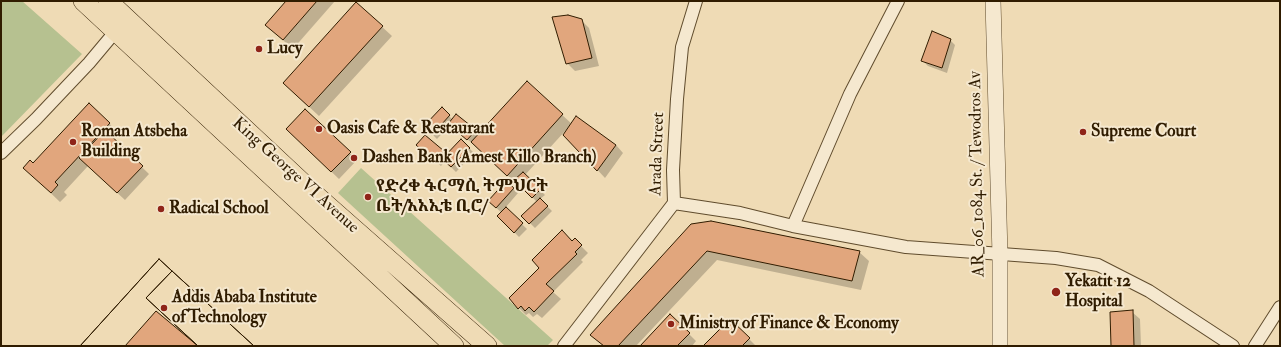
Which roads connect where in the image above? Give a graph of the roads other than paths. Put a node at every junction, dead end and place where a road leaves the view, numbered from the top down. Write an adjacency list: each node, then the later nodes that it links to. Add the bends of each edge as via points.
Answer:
1 (83, 1): 6 (main road, King George VI Avenue)
2 (108, 1): 6 (main road, King George VI Avenue)
3 (696, 1): 8 (street, Arada Street, via 682,47 673,170)
4 (898, 1): 9 (street, via 850,94)
5 (993, 1): 10 (street, AR_06_1084 St. / Tewodros Av)
6 (120, 24): 7 (street, via 89,63); 12 (main road, King George VI Avenue); 13 (main road, King George VI Avenue)
7 (1, 153)
8 (674, 203): 9 (street, via 740,213); 14 (street, Arada Street)
9 (793, 226): 10 (street, via 906,247)
10 (1000, 255): 15 (street, AR_06_1084 St. / Tewodros Av); 16 (street, via 1056,258 1098,265 1149,291)
11 (1280, 307): 17 (street)
12 (454, 346)
13 (487, 346)
14 (564, 346)
15 (1000, 346)
16 (1233, 346)
17 (1255, 346)

